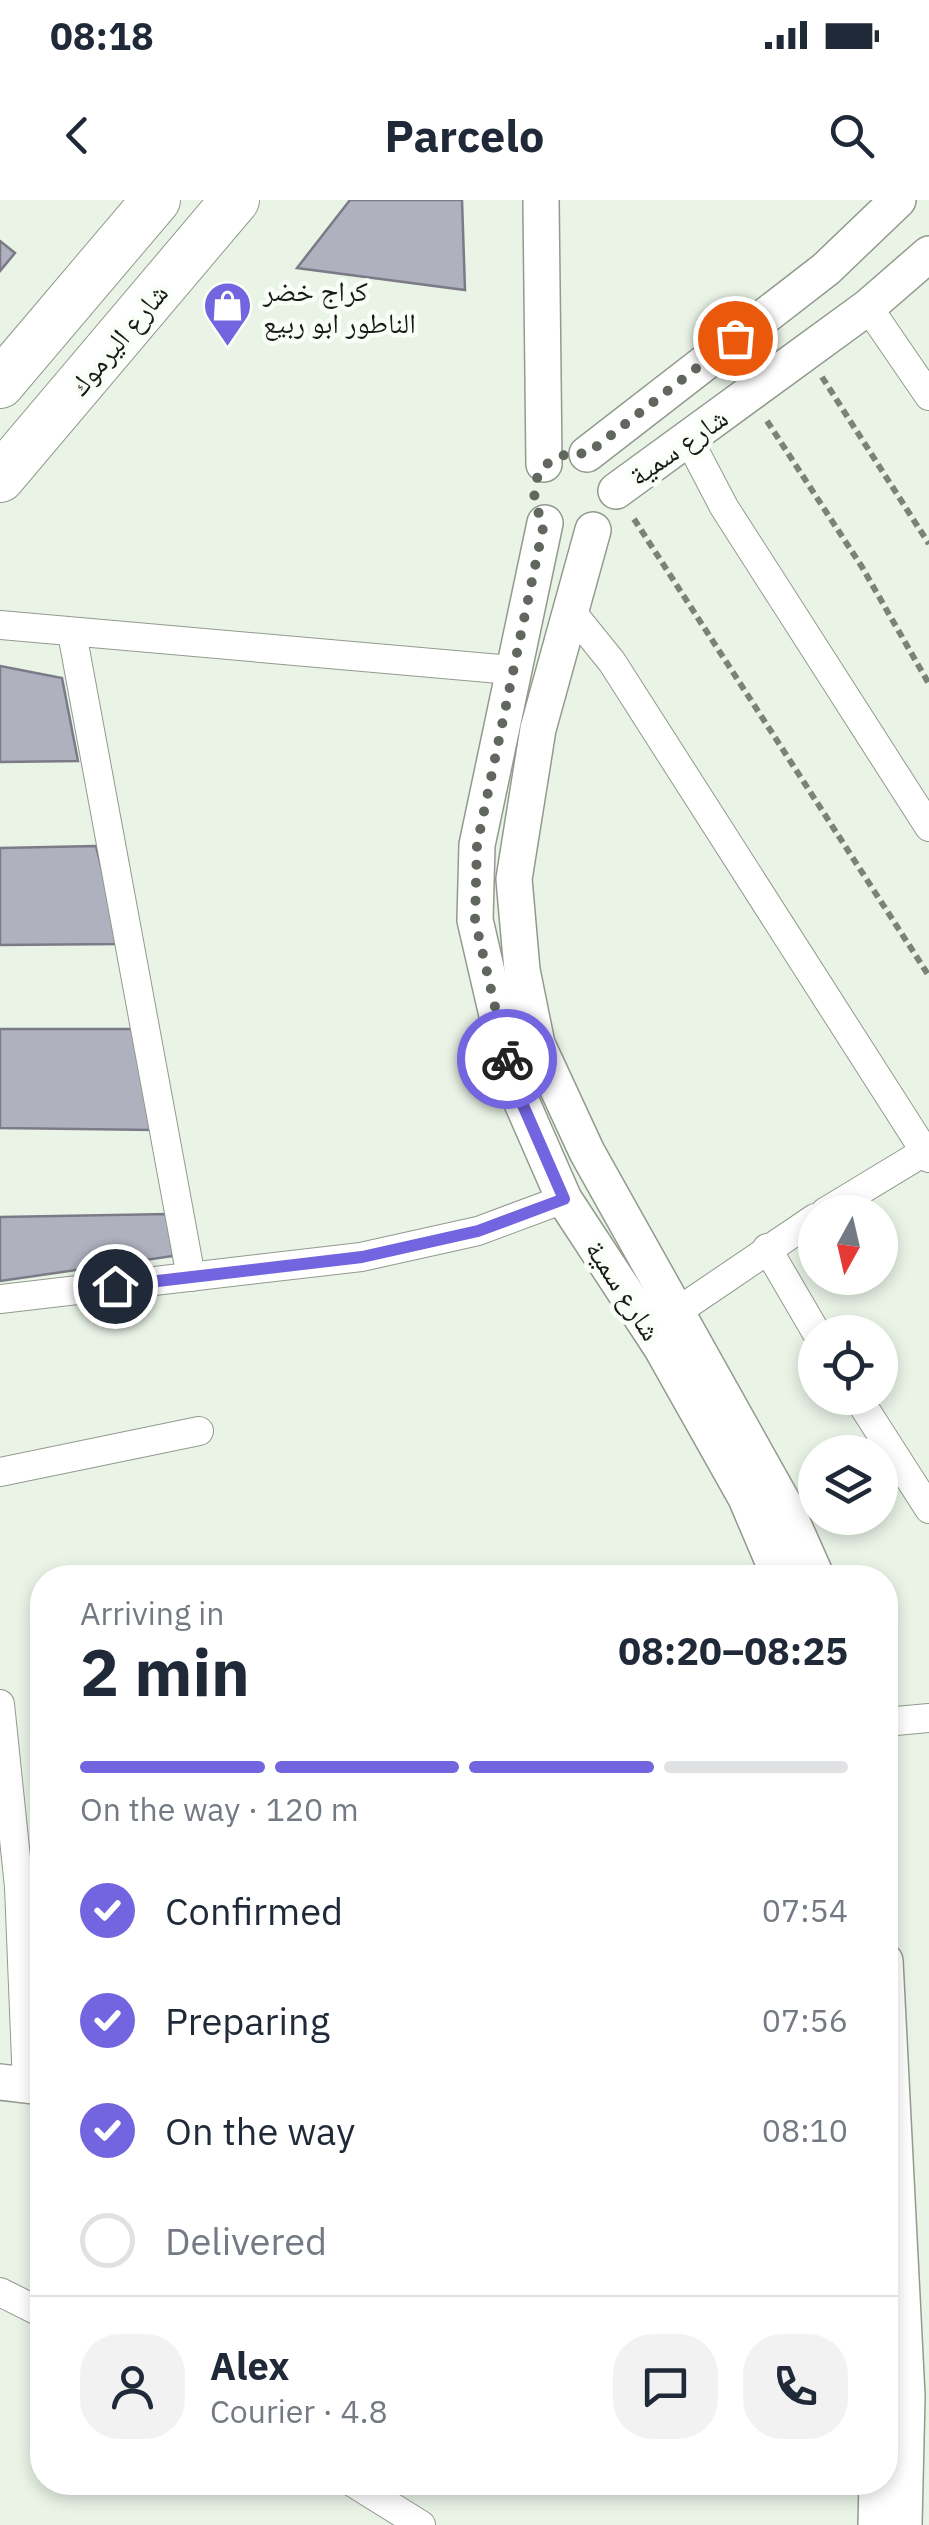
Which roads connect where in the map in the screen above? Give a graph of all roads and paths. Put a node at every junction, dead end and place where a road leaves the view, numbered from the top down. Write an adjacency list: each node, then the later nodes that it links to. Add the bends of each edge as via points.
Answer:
1 (156, 200): 8 (highway)
2 (235, 200): 14 (highway, شارع اليرموك)
3 (540, 200): 13 (street)
4 (898, 200): 12 (street, شارع سمية, via 826,268)
5 (929, 254): 6 (street, شارع سمية)
6 (868, 307): 7 (street, شارع سمية); 10 (street)
7 (807, 352): 9 (street, شارع سمية); 18 (path)
8 (0, 384)
9 (750, 395): 11 (street, شارع سمية); 23 (path)
10 (929, 396)
11 (689, 440): 15 (street, شارع سمية); 24 (street, via 724,507)
12 (587, 454): 13 (street, via 572,452); 15 (street, via 607,468)
13 (544, 464): 16 (street, via 532,493)
14 (0, 478)
15 (616, 490): 17 (street, via 614,506); 25 (path)
16 (544, 523): 17 (street, via 576,535); 22 (street, شارع سمية)
17 (593, 530): 19 (street, شارع سمية)
18 (929, 544)
19 (570, 610): 26 (street, via 612,662); 33 (street, شارع سمية, via 524,805 514,879 522,970 537,1044 587,1152)
20 (0, 625): 21 (street)
21 (72, 633): 22 (street); 31 (street)
22 (511, 670): 28 (street, شارع سمية, via 477,845 475,920 512,1080)
23 (929, 684)
24 (929, 827)
25 (929, 976)
26 (928, 1153): 27 (street)
27 (855, 1195)
28 (564, 1199): 31 (street, via 478,1231 362,1257); 39 (street, شارع سمية, via 661,1346 746,1498)
29 (798, 1229): 30 (street)
30 (767, 1248): 33 (street); 34 (street)
31 (192, 1277): 32 (street)
32 (0, 1299)
33 (678, 1311): 40 (street, شارع سمية)
34 (806, 1315)
35 (869, 1415): 38 (street)
36 (199, 1432): 37 (street)
37 (0, 1472)
38 (929, 1510)
39 (774, 1565)
40 (811, 1565)
41 (0, 1704): 44 (street, via 20,1887)
42 (929, 1718): 43 (street)
43 (898, 1721)
44 (23, 2085)
45 (0, 2292): 46 (street)
46 (30, 2307)
47 (898, 2429): 52 (street)
48 (373, 2495): 50 (street)
49 (876, 2495): 51 (street)
50 (421, 2525)
51 (876, 2525)
52 (904, 2525)

